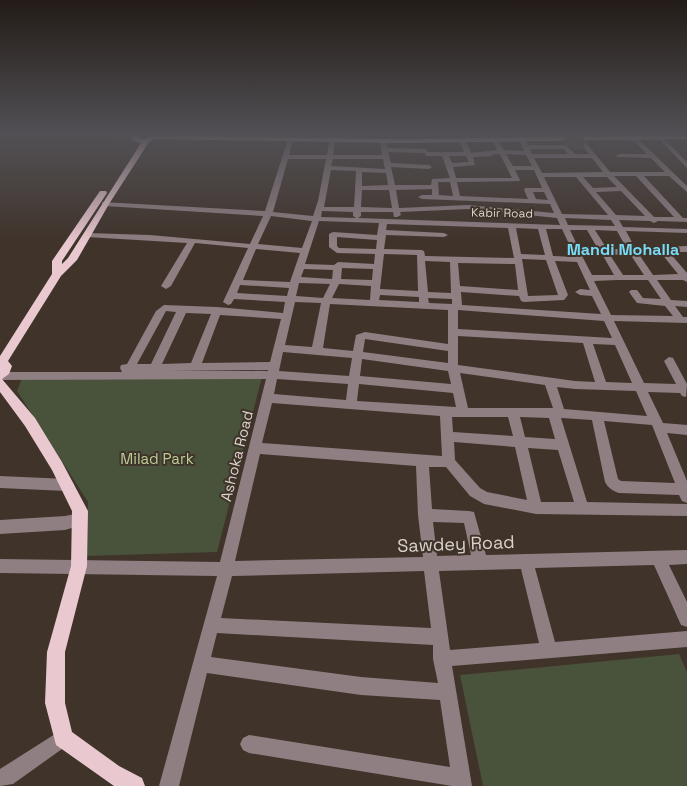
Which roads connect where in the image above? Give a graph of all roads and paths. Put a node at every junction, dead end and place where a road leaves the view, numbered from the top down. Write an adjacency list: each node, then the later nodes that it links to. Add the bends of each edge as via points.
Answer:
1 (359, 170): 24 (street)
2 (122, 171): 76 (main road, via 57,261)
3 (125, 171): 34 (main road)
4 (280, 171): 38 (street)
5 (327, 171): 39 (street, Ashoka Road)
6 (389, 171): 22 (street)
7 (430, 171): 21 (street)
8 (451, 171): 20 (street)
9 (512, 171): 20 (street, via 517,180)
10 (529, 171): 14 (street)
11 (605, 171): 16 (street)
12 (635, 171): 17 (street)
13 (667, 171): 18 (street)
14 (538, 172): 15 (street); 26 (street)
15 (577, 174): 16 (street); 27 (street)
16 (608, 174): 17 (street); 25 (street)
17 (639, 174): 18 (street); 44 (street, via 654,194)
18 (672, 175): 19 (street); 28 (street)
19 (687, 176)
20 (454, 180): 21 (street); 31 (street)
21 (434, 183): 23 (street); 30 (street)
22 (393, 187): 23 (street); 24 (street); 37 (street)
23 (420, 187): 29 (street)
24 (360, 188): 36 (street)
25 (622, 189): 27 (street); 42 (street)
26 (548, 190): 32 (street, via 528,190); 33 (street)
27 (591, 190): 41 (street)
28 (687, 190)
29 (422, 197): 30 (street); 35 (street)
30 (436, 197): 31 (street)
31 (457, 198): 32 (street)
32 (533, 201): 33 (street)
33 (553, 202): 40 (street)
34 (105, 204): 38 (street); 57 (main road)
35 (425, 209): 37 (street); 40 (street, via 468,207); 47 (street)
36 (358, 210): 37 (street); 39 (street); 43 (street)
37 (397, 210): 46 (street)
38 (268, 214): 39 (street); 60 (street)
39 (318, 214): 43 (street, Kabir Road); 64 (street, Ashoka Road)
40 (559, 216): 41 (street); 50 (street)
41 (613, 216): 42 (street); 52 (street)
42 (652, 218): 44 (street); 53 (street)
43 (357, 220): 45 (street, Kabir Road)
44 (684, 220)
45 (383, 222): 46 (street, Kabir Road); 55 (street)
46 (398, 222): 47 (street, Kabir Road)
47 (427, 223): 48 (street, Kabir Road)
48 (511, 225): 49 (street, Kabir Road); 70 (street)
49 (541, 225): 50 (street, Kabir Road); 71 (street)
50 (565, 226): 51 (street, Kabir Road); 68 (street)
51 (589, 227): 52 (street, Kabir Road); 66 (street)
52 (619, 229): 53 (street, Kabir Road); 67 (street)
53 (662, 231): 54 (street, Kabir Road)
54 (683, 231): 59 (street)
55 (381, 235): 56 (street); 62 (street, via 333,234); 65 (street)
56 (444, 235)
57 (87, 236): 58 (street); 76 (main road, via 72,260)
58 (192, 241): 60 (street); 84 (street)
59 (687, 242)
60 (254, 246): 64 (street); 81 (street)
61 (687, 249): 63 (street)
62 (337, 250): 65 (street); 75 (street)
63 (663, 250): 67 (street); 79 (street)
64 (305, 251): 73 (street, Ashoka Road)
65 (379, 252): 69 (street, via 422,253); 74 (street)
66 (604, 252): 67 (street); 68 (street); 80 (street)
67 (633, 252): 78 (street)
68 (578, 255): 71 (street); 77 (street)
69 (421, 258): 72 (street); 89 (street)
70 (518, 259): 71 (street); 72 (street); 92 (street)
71 (550, 259): 92 (street, via 563,297 546,300)
72 (454, 260): 86 (street)
73 (300, 266): 75 (street); 82 (street, Ashoka Road)
74 (377, 266): 75 (street); 85 (street)
75 (338, 267): 83 (street)
76 (57, 274): 116 (main road)
77 (589, 278): 80 (street); 90 (street)
78 (650, 278): 79 (street); 80 (street); 96 (street)
79 (686, 278)
80 (621, 279)
81 (237, 282): 82 (street); 91 (street)
82 (295, 282): 83 (street); 93 (street, Ashoka Road)
83 (336, 282): 85 (street); 94 (street)
84 (166, 286)
85 (376, 288): 89 (street); 95 (street)
86 (456, 292): 89 (street); 92 (street); 99 (street)
87 (580, 292): 90 (street)
88 (634, 292): 96 (street, via 640,301)
89 (423, 293): 98 (street)
90 (596, 293): 104 (street)
91 (230, 296): 93 (street); 101 (street)
92 (524, 296): 102 (street)
93 (290, 300): 94 (street); 103 (street, Ashoka Road)
94 (326, 301): 95 (street); 111 (street)
95 (374, 303): 98 (street)
96 (669, 303): 97 (street); 105 (street)
97 (687, 304)
98 (424, 306): 99 (street)
99 (455, 307): 102 (street); 106 (street)
100 (183, 308): 101 (street); 114 (street); 119 (street, via 160,310)
101 (221, 311): 103 (street); 115 (street)
102 (529, 312): 104 (street)
103 (286, 316): 109 (street, Ashoka Road)
104 (607, 318): 105 (street); 108 (street)
105 (684, 320)
106 (453, 332): 107 (street); 110 (street)
107 (587, 341): 108 (street); 122 (street)
108 (618, 342): 123 (street)
109 (279, 348): 111 (street); 118 (street, Ashoka Road)
110 (453, 348): 112 (street, via 365,335 359,339); 117 (street)
111 (317, 352): 112 (street)
112 (356, 355): 117 (street); 120 (street)
113 (669, 361): 125 (street)
114 (155, 367): 115 (street); 119 (street)
115 (195, 367): 118 (street)
116 (1, 368): 119 (street); 142 (main road)
117 (453, 368): 121 (street); 124 (street)
118 (274, 371): 119 (street); 120 (street); 126 (street, Ashoka Road)
119 (128, 372)
120 (354, 379): 124 (street); 127 (street)
121 (550, 382): 122 (street); 131 (street)
122 (602, 386): 123 (street)
123 (639, 387): 125 (street); 133 (street)
124 (458, 389): 129 (street)
125 (686, 391)
126 (267, 398): 127 (street); 138 (street, Ashoka Road)
127 (351, 404): 128 (street)
128 (446, 412): 129 (street); 135 (street)
129 (463, 412): 130 (street)
130 (513, 413): 131 (street); 136 (street)
131 (557, 413): 132 (street); 137 (street)
132 (597, 416): 133 (street); 143 (street, via 614,485)
133 (657, 425): 134 (street); 143 (street)
134 (687, 430)
135 (448, 437): 136 (street); 140 (street)
136 (521, 442): 137 (street); 144 (street)
137 (563, 445): 145 (street)
138 (255, 448): 139 (street); 157 (street, Ashoka Road)
139 (422, 462): 140 (street); 147 (street)
140 (449, 462): 144 (street, via 484,498)
141 (0, 482): 142 (street)
142 (67, 485): 148 (main road, via 80,511)
143 (686, 493)
144 (536, 508): 145 (street)
145 (582, 508): 146 (street)
146 (687, 510)
147 (425, 515): 153 (street, via 469,517); 154 (street)
148 (80, 519): 149 (street); 156 (main road)
149 (0, 527)
150 (687, 557): 151 (street, Sawdey Road)
151 (658, 558): 152 (street, Sawdey Road); 158 (street)
152 (526, 561): 153 (street, Sawdey Road); 162 (street)
153 (480, 562): 154 (street, Sawdey Road)
154 (431, 564): 157 (street, Sawdey Road); 160 (street)
155 (0, 566): 156 (street, Sawdey Road)
156 (79, 566): 157 (street, Sawdey Road); 166 (main road, via 56,652 55,703)
157 (226, 569): 159 (street, Ashoka Road)
158 (687, 619)
159 (210, 625): 160 (street); 164 (street, Ashoka Road)
160 (439, 637): 163 (street)
161 (686, 640): 162 (street)
162 (549, 650): 163 (street)
163 (441, 659): 165 (street)
164 (200, 664): 165 (street, via 361,686); 171 (street, Ashoka Road)
165 (447, 692): 169 (street)
166 (63, 738): 168 (street); 170 (main road)
167 (249, 744): 169 (street)
168 (0, 778)
169 (461, 782)
170 (134, 786)
171 (169, 786)

